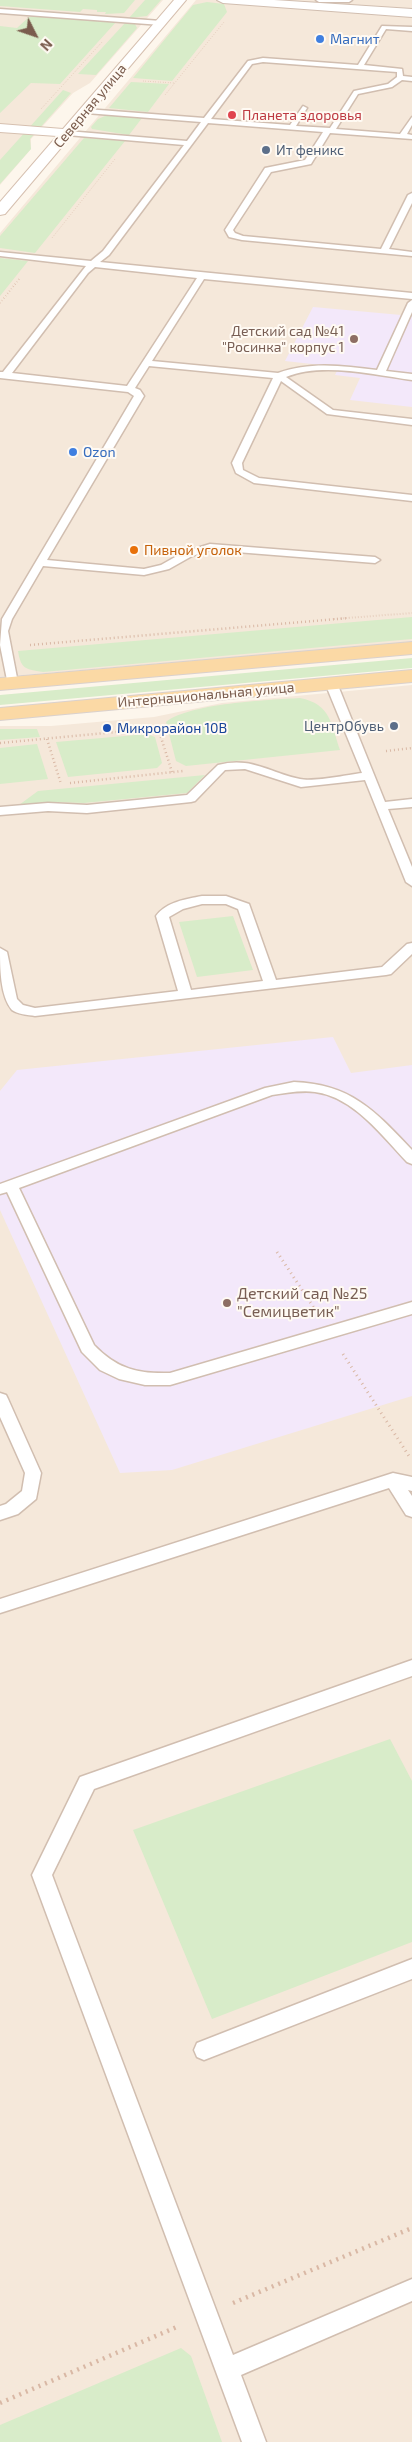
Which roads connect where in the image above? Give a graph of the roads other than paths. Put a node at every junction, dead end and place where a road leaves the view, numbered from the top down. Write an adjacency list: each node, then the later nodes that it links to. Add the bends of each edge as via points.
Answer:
1 (180, 0): 8 (main road, Северная улица)
2 (224, 0): 6 (main road)
3 (319, 0): 4 (lane)
4 (349, 0)
5 (0, 11): 8 (lane)
6 (393, 12): 7 (main road); 9 (lane)
7 (412, 13)
8 (160, 23): 15 (main road, Северная улица)
9 (384, 27): 10 (lane); 11 (lane)
10 (412, 29)
11 (360, 67): 12 (lane); 17 (lane, via 263,60 250,62)
12 (402, 73): 13 (lane); 20 (lane, via 390,86 356,92)
13 (412, 79)
14 (303, 108): 18 (lane)
15 (86, 111): 17 (lane); 21 (main road, Северная улица)
16 (412, 119): 22 (lane)
17 (204, 120): 18 (lane); 24 (lane)
18 (292, 127): 20 (lane)
19 (0, 128): 21 (main road)
20 (330, 130): 22 (lane); 27 (lane, via 308,162 268,170 229,230 232,235 242,238)
21 (67, 132): 24 (lane); 26 (main road, Северная улица)
22 (402, 136): 23 (lane)
23 (412, 137)
24 (188, 143): 30 (lane, via 106,253)
25 (412, 195): 27 (lane)
26 (0, 212)
27 (384, 251): 29 (lane)
28 (0, 254): 30 (lane)
29 (412, 254)
30 (92, 264): 31 (lane); 37 (lane)
31 (202, 276): 32 (lane); 35 (lane)
32 (412, 296)
33 (412, 303): 34 (lane)
34 (409, 318): 36 (lane)
35 (146, 364): 38 (lane); 40 (lane)
36 (380, 374): 38 (lane, via 314,368 295,369); 39 (lane)
37 (3, 375): 40 (lane)
38 (279, 376): 41 (lane, via 330,412); 42 (lane, via 237,463 239,471 257,481)
39 (412, 377)
40 (130, 389): 44 (lane, via 139,396)
41 (412, 422)
42 (412, 498)
43 (376, 560): 44 (lane, via 227,546 188,554 165,567 144,572)
44 (41, 563): 47 (lane, via 3,627)
45 (412, 648): 47 (main road, Интернациональная улица)
46 (412, 676): 48 (main road, Интернациональная улица)
47 (6, 683)
48 (331, 683): 49 (main road, Интернациональная улица); 50 (lane)
49 (0, 714)
50 (369, 776): 52 (lane); 53 (lane, via 301,783 246,765 222,768 192,798 87,809 48,807)
51 (412, 803): 52 (lane)
52 (381, 806): 54 (lane)
53 (0, 811)
54 (406, 852): 55 (lane)
55 (412, 882)
56 (412, 947): 58 (lane, via 386,971)
57 (0, 952): 59 (lane, via 11,1000 18,1008 34,1012)
58 (272, 984): 59 (lane); 59 (lane, via 244,906 224,899 179,904 162,916)
59 (186, 994)
60 (412, 1158): 61 (lane, via 365,1110 350,1100 324,1088 289,1086)
61 (6, 1187): 62 (lane, via 88,1348 113,1371 132,1378 170,1379)
62 (412, 1308)
63 (0, 1399): 67 (lane, via 33,1473 30,1494 12,1509)
64 (393, 1480): 65 (lane); 66 (lane); 68 (lane)
65 (412, 1484)
66 (412, 1510)
67 (0, 1513)
68 (0, 1606)
69 (412, 1668): 73 (lane, via 87,1783 42,1875)
70 (412, 1970): 71 (lane)
71 (204, 2050)
72 (412, 2290): 73 (lane)
73 (226, 2369): 74 (lane)
74 (254, 2442)

